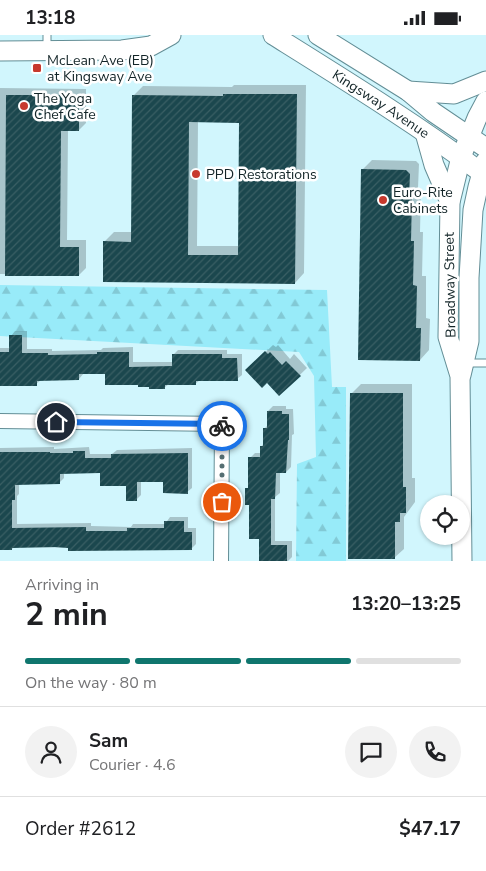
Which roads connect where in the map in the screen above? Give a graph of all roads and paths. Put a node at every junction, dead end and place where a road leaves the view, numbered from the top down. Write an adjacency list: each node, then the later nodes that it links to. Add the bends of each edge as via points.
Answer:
1 (142, 35): 6 (main road)
2 (171, 35): 6 (main road, via 151,46)
3 (273, 35): 11 (main road, Kingsway Avenue)
4 (318, 35): 9 (main road, Kingsway Avenue)
5 (48, 43): 6 (main road); 7 (main road)
6 (122, 50)
7 (0, 51)
8 (486, 81): 9 (main road, via 454,94)
9 (408, 91): 12 (main road, Kingsway Avenue)
10 (486, 101): 12 (main road, Broadway Street)
11 (425, 133): 14 (main road, Kingsway Avenue); 16 (main road, via 434,165)
12 (469, 136): 13 (main road, Kingsway Avenue); 14 (main road, Broadway Street)
13 (486, 148)
14 (461, 157): 15 (main road, Kingsway Avenue); 16 (main road, Broadway Street)
15 (484, 170): 17 (main road, Broadway Street, via 473,210)
16 (450, 201): 19 (main road, Broadway Street, via 448,337)
17 (479, 229): 19 (main road, Broadway Street, via 469,278 469,341)
18 (486, 363): 19 (lane)
19 (462, 369): 22 (main road, Broadway Street)
20 (0, 421): 21 (street, via 222,424)
21 (221, 561)
22 (462, 561)

